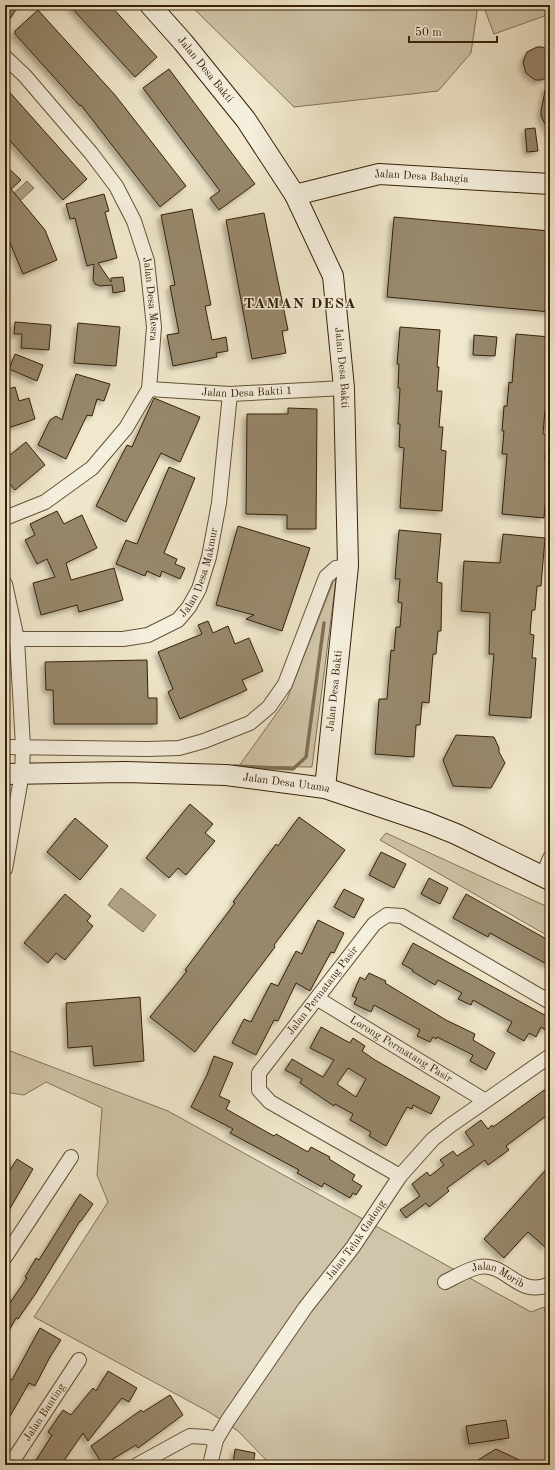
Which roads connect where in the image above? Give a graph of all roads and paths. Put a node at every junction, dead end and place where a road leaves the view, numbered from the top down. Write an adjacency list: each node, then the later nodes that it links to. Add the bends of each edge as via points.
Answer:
1 (150, 5): 4 (street, Jalan Desa Bakti, via 246,120)
2 (5, 56): 6 (street, Jalan Desa Mesra, via 91,153 116,186 134,221 147,261 154,327)
3 (550, 184): 4 (street, Jalan Desa Bahagia, via 379,174)
4 (295, 195): 5 (street, Jalan Desa Bakti, via 333,276)
5 (344, 388): 7 (street, Jalan Desa Bakti 1); 9 (street, Jalan Desa Bakti)
6 (150, 389): 7 (street, Jalan Desa Bakti 1); 8 (street, Jalan Desa Mesra, via 126,428 92,468 45,502)
7 (230, 394): 11 (street, Jalan Desa Makmur, via 219,502 209,557 199,589 178,620 148,635 123,639)
8 (5, 518)
9 (348, 566): 13 (street, via 336,568 326,577 285,684 269,707 250,723 179,748); 15 (street, Jalan Desa Bakti)
10 (5, 584): 11 (street)
11 (11, 639): 13 (street)
12 (5, 747): 13 (street)
13 (23, 747): 14 (street)
14 (14, 773): 15 (street, Jalan Desa Utama, via 125,772 226,775); 17 (street)
15 (325, 788): 18 (street, Jalan Desa Utama, via 456,834)
16 (550, 858): 18 (street)
17 (5, 869)
18 (546, 878)
19 (318, 999): 20 (street, Jalan Permatang Pasir, via 374,924 387,915 402,916); 22 (street, Lorong Permatang Pasir); 24 (street, Jalan Permatang Pasir, via 259,1074 259,1090 270,1102)
20 (550, 1002)
21 (550, 1056): 22 (street, Jalan Teluk Gadong)
22 (484, 1100): 24 (street, Jalan Teluk Gadong, via 433,1139)
23 (71, 1157): 25 (street)
24 (400, 1176): 29 (street, Jalan Teluk Gadong, via 352,1247 305,1308)
25 (5, 1257)
26 (445, 1282): 27 (street, Jalan Morib, via 479,1267 492,1268 527,1288 541,1288)
27 (550, 1284)
28 (79, 1360): 30 (street, Jalan Banting)
29 (216, 1440): 31 (street, via 190,1436); 32 (street, Jalan Teluk Gadong)
30 (10, 1465)
31 (137, 1465)
32 (210, 1465)

